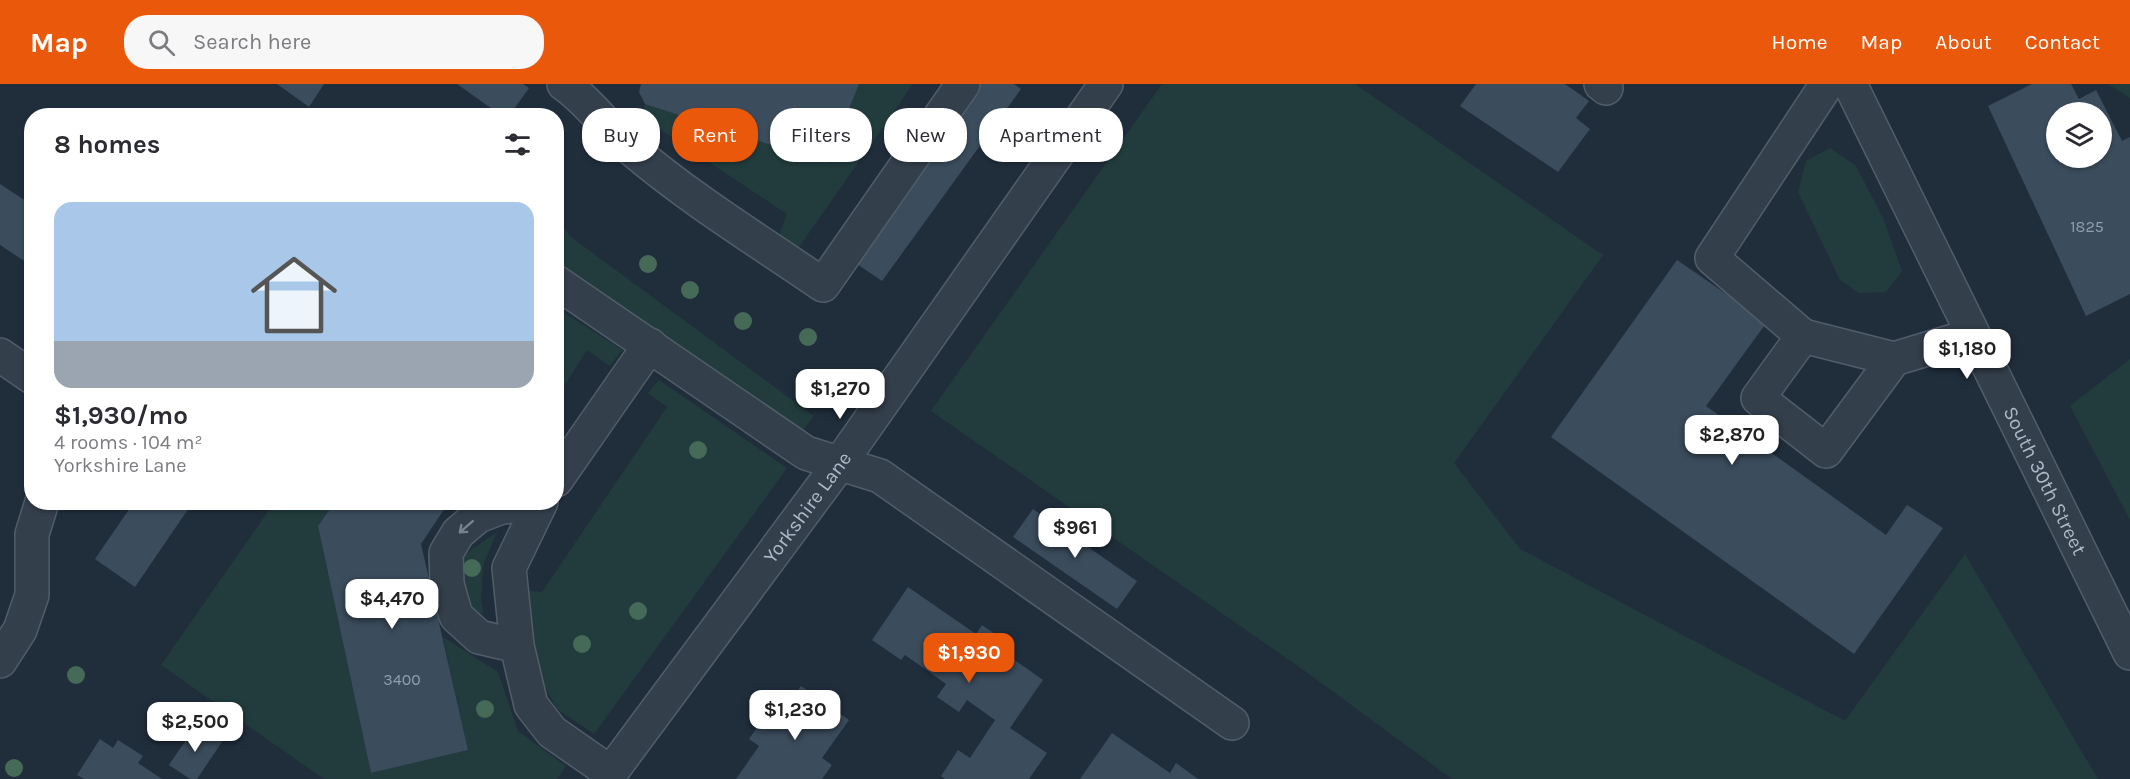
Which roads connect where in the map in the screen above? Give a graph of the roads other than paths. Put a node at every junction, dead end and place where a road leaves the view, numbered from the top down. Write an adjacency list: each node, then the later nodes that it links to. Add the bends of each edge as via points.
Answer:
1 (564, 84): 2 (street, via 631,149 823,285)
2 (963, 84)
3 (1106, 84): 13 (street, Yorkshire Lane)
4 (1827, 84): 8 (street, via 1712,258)
5 (1850, 84): 7 (street, South 30th Street)
6 (564, 287): 9 (street)
7 (1973, 334): 11 (street); 19 (street, South 30th Street)
8 (1803, 336): 11 (street); 11 (street, via 1758,398 1826,451)
9 (650, 345): 13 (street, via 806,453); 14 (street)
10 (0, 355): 12 (street)
11 (1894, 359)
12 (24, 372)
13 (840, 463): 21 (street, via 880,476); 22 (street, Yorkshire Lane)
14 (564, 468)
15 (40, 510): 20 (street, via 32,534 32,595 20,630)
16 (494, 510): 18 (street, one-way to 18, via 478,516 458,533 446,554 447,584 456,616 479,637)
17 (538, 510): 18 (street, via 509,568)
18 (517, 646): 22 (street, via 531,705 552,732)
19 (2130, 653)
20 (0, 661)
21 (1232, 723)
22 (608, 776)

